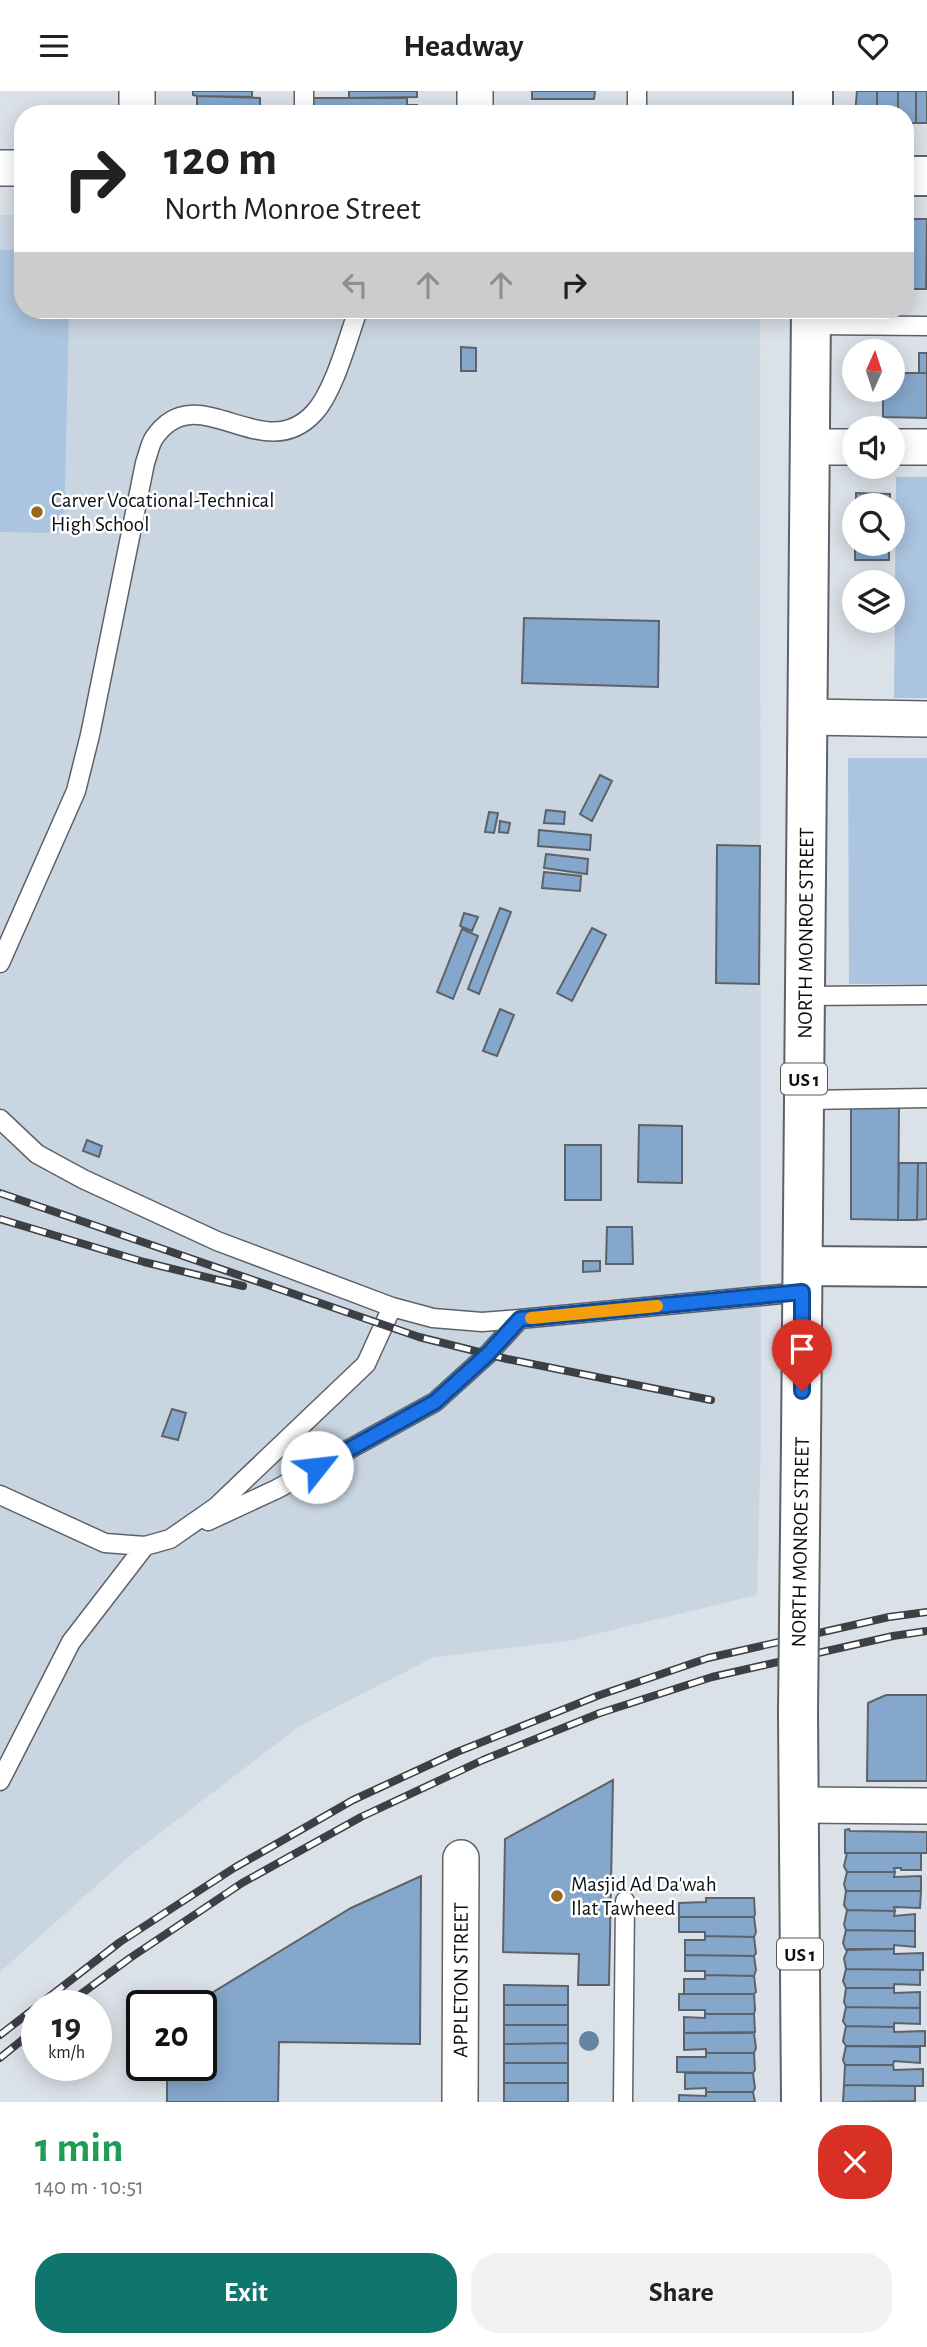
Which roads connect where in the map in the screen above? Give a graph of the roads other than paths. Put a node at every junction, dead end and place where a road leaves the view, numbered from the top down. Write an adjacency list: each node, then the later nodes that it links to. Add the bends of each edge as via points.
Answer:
1 (355, 319): 11 (lane, via 328,393 314,413 296,427 258,432 212,416 189,414 173,419 154,438 76,791)
2 (811, 319): 5 (main road, NORTH MONROE STREET / US 1)
3 (826, 319): 4 (lane)
4 (927, 326)
5 (810, 447): 6 (street); 9 (main road, NORTH MONROE STREET / US 1)
6 (842, 447)
7 (905, 447): 8 (street)
8 (927, 447)
9 (808, 717): 10 (street); 13 (main road, NORTH MONROE STREET / US 1)
10 (927, 719)
11 (0, 963)
12 (927, 995): 13 (lane)
13 (805, 996): 15 (main road, NORTH MONROE STREET / US 1)
14 (927, 1098): 15 (lane)
15 (804, 1100): 18 (main road, NORTH MONROE STREET / US 1)
16 (0, 1119): 19 (lane, via 37,1154 83,1179 217,1241)
17 (927, 1267): 18 (main road)
18 (803, 1279): 20 (lane); 25 (main road, NORTH MONROE STREET / US 1, bridge)
19 (392, 1307): 20 (lane, via 433,1318); 22 (lane, via 366,1364 216,1507)
20 (520, 1319): 22 (lane, via 435,1402 276,1489)
21 (0, 1495): 23 (lane, via 105,1543)
22 (170, 1539): 23 (lane)
23 (145, 1546): 24 (lane, via 71,1642)
24 (0, 1781)
25 (799, 1805): 26 (street); 31 (main road, NORTH MONROE STREET / US 1)
26 (927, 1806)
27 (461, 1858): 29 (street, APPLETON STREET)
28 (625, 1901): 30 (lane)
29 (460, 2102)
30 (623, 2102)
31 (801, 2102)

